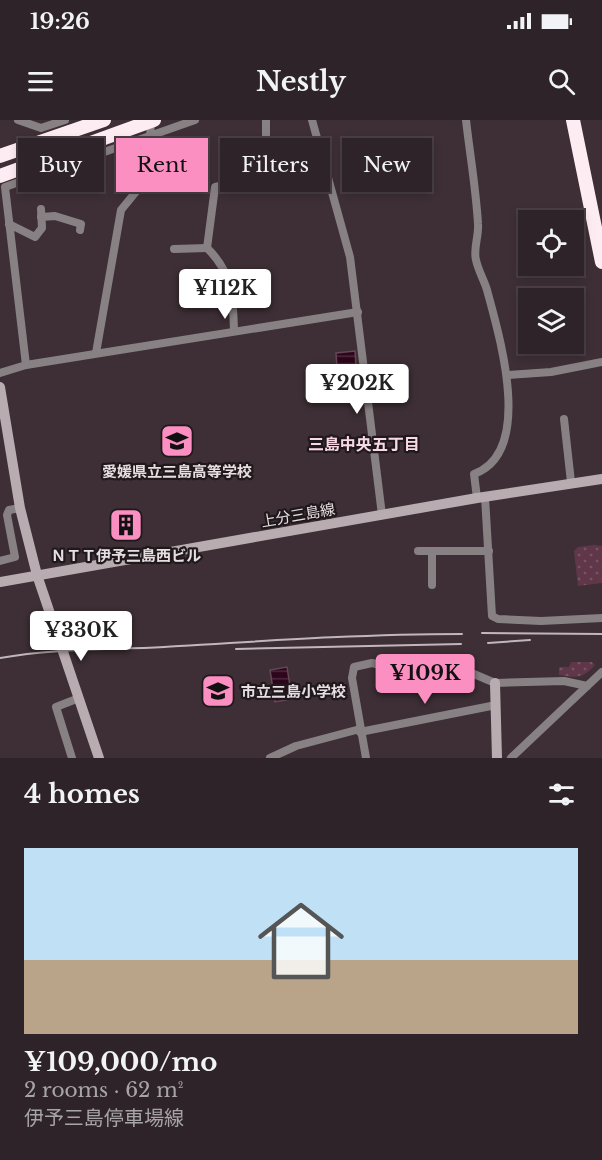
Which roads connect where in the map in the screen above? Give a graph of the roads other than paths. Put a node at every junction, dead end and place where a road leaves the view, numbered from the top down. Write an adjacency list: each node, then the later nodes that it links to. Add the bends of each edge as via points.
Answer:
1 (18, 120): 2 (street, via 41,128)
2 (65, 120)
3 (104, 120): 11 (highway)
4 (152, 120): 10 (street); 12 (highway)
5 (195, 120): 10 (street)
6 (266, 120): 15 (street, via 266,148 248,180 214,187)
7 (312, 120): 18 (street, via 350,257)
8 (466, 120): 24 (street, via 478,227 475,259)
9 (573, 120): 17 (highway)
10 (151, 136): 13 (street, via 5,187); 20 (street, via 148,177 121,210)
11 (0, 156)
12 (0, 176)
13 (9, 224): 14 (street, via 35,237 42,228 41,213 81,224); 22 (street)
14 (80, 230)
15 (207, 248): 16 (street); 19 (street, via 229,278)
16 (174, 249)
17 (602, 262)
18 (358, 312): 19 (street); 31 (street)
19 (234, 331): 20 (street)
20 (96, 353): 22 (street)
21 (602, 362): 24 (street)
22 (26, 365): 23 (street)
23 (0, 373)
24 (507, 375): 29 (street, via 509,399 504,442 486,470 474,474)
25 (0, 387): 30 (main road)
26 (564, 419): 28 (street)
27 (602, 479): 28 (main road, 上分三島線)
28 (571, 482): 29 (main road, 上分三島線)
29 (481, 497): 31 (main road, 上分三島線); 33 (street)
30 (20, 508): 35 (street, via 9,510 8,515 15,556); 36 (main road)
31 (382, 515): 36 (main road, 上分三島線)
32 (418, 551): 34 (street)
33 (489, 551): 34 (street); 39 (street, via 492,616 541,621)
34 (432, 552): 38 (street)
35 (0, 561)
36 (37, 575): 37 (main road, 上分三島線); 43 (main road)
37 (0, 582)
38 (432, 585)
39 (602, 618)
40 (602, 672): 42 (street)
41 (495, 683): 42 (street, via 564,681); 44 (main road); 45 (street, via 474,674 415,674 372,663 354,667 352,678)
42 (587, 686): 51 (street)
43 (79, 698): 46 (street, via 56,707); 47 (main road)
44 (496, 705): 45 (street); 50 (main road)
45 (360, 731): 48 (street, via 296,746); 49 (street)
46 (72, 758)
47 (99, 758)
48 (270, 758)
49 (366, 758)
50 (497, 758)
51 (511, 758)

